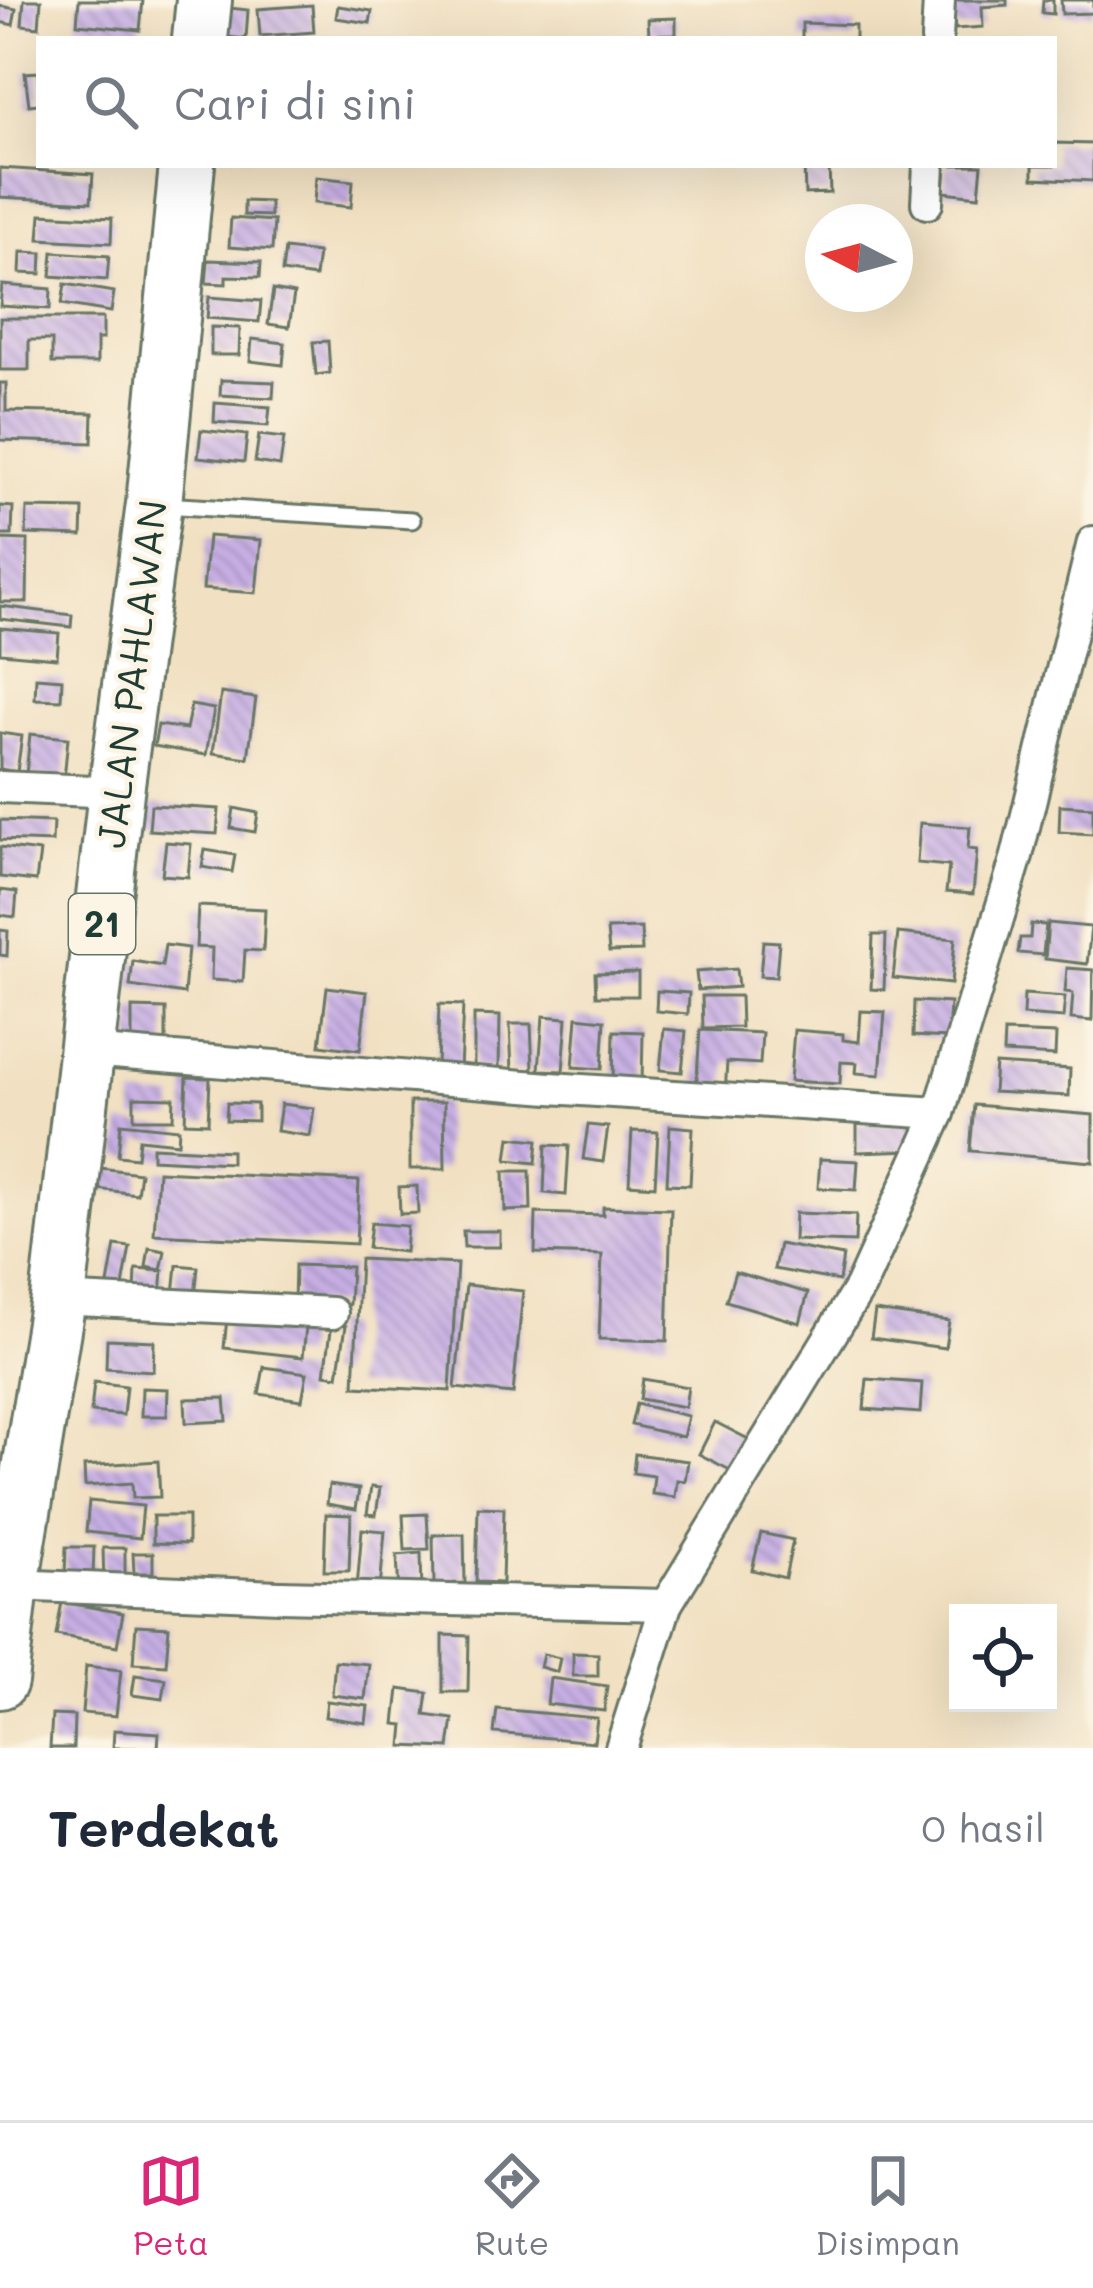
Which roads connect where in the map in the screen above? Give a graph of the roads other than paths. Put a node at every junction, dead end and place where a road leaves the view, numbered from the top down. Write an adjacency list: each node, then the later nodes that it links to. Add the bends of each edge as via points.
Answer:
1 (203, 0): 3 (highway)
2 (939, 0): 4 (street)
3 (200, 36)
4 (937, 36)
5 (187, 168): 8 (highway, JALAN PAHLAWAN / 21)
6 (929, 168): 7 (street)
7 (927, 203)
8 (154, 504): 9 (lane); 12 (highway, JALAN PAHLAWAN / 21)
9 (412, 520)
10 (1093, 542): 14 (street, via 1017,856)
11 (0, 787): 12 (street)
12 (116, 792): 13 (highway, JALAN PAHLAWAN / 21)
13 (88, 1051): 14 (street); 15 (highway, JALAN PAHLAWAN / 21)
14 (939, 1113): 18 (street, via 860,1287)
15 (58, 1299): 16 (street); 17 (highway, JALAN PAHLAWAN / 21)
16 (332, 1313)
17 (11, 1585): 18 (street); 19 (highway, JALAN PAHLAWAN / 21)
18 (667, 1605): 20 (street)
19 (0, 1681)
20 (621, 1748)

